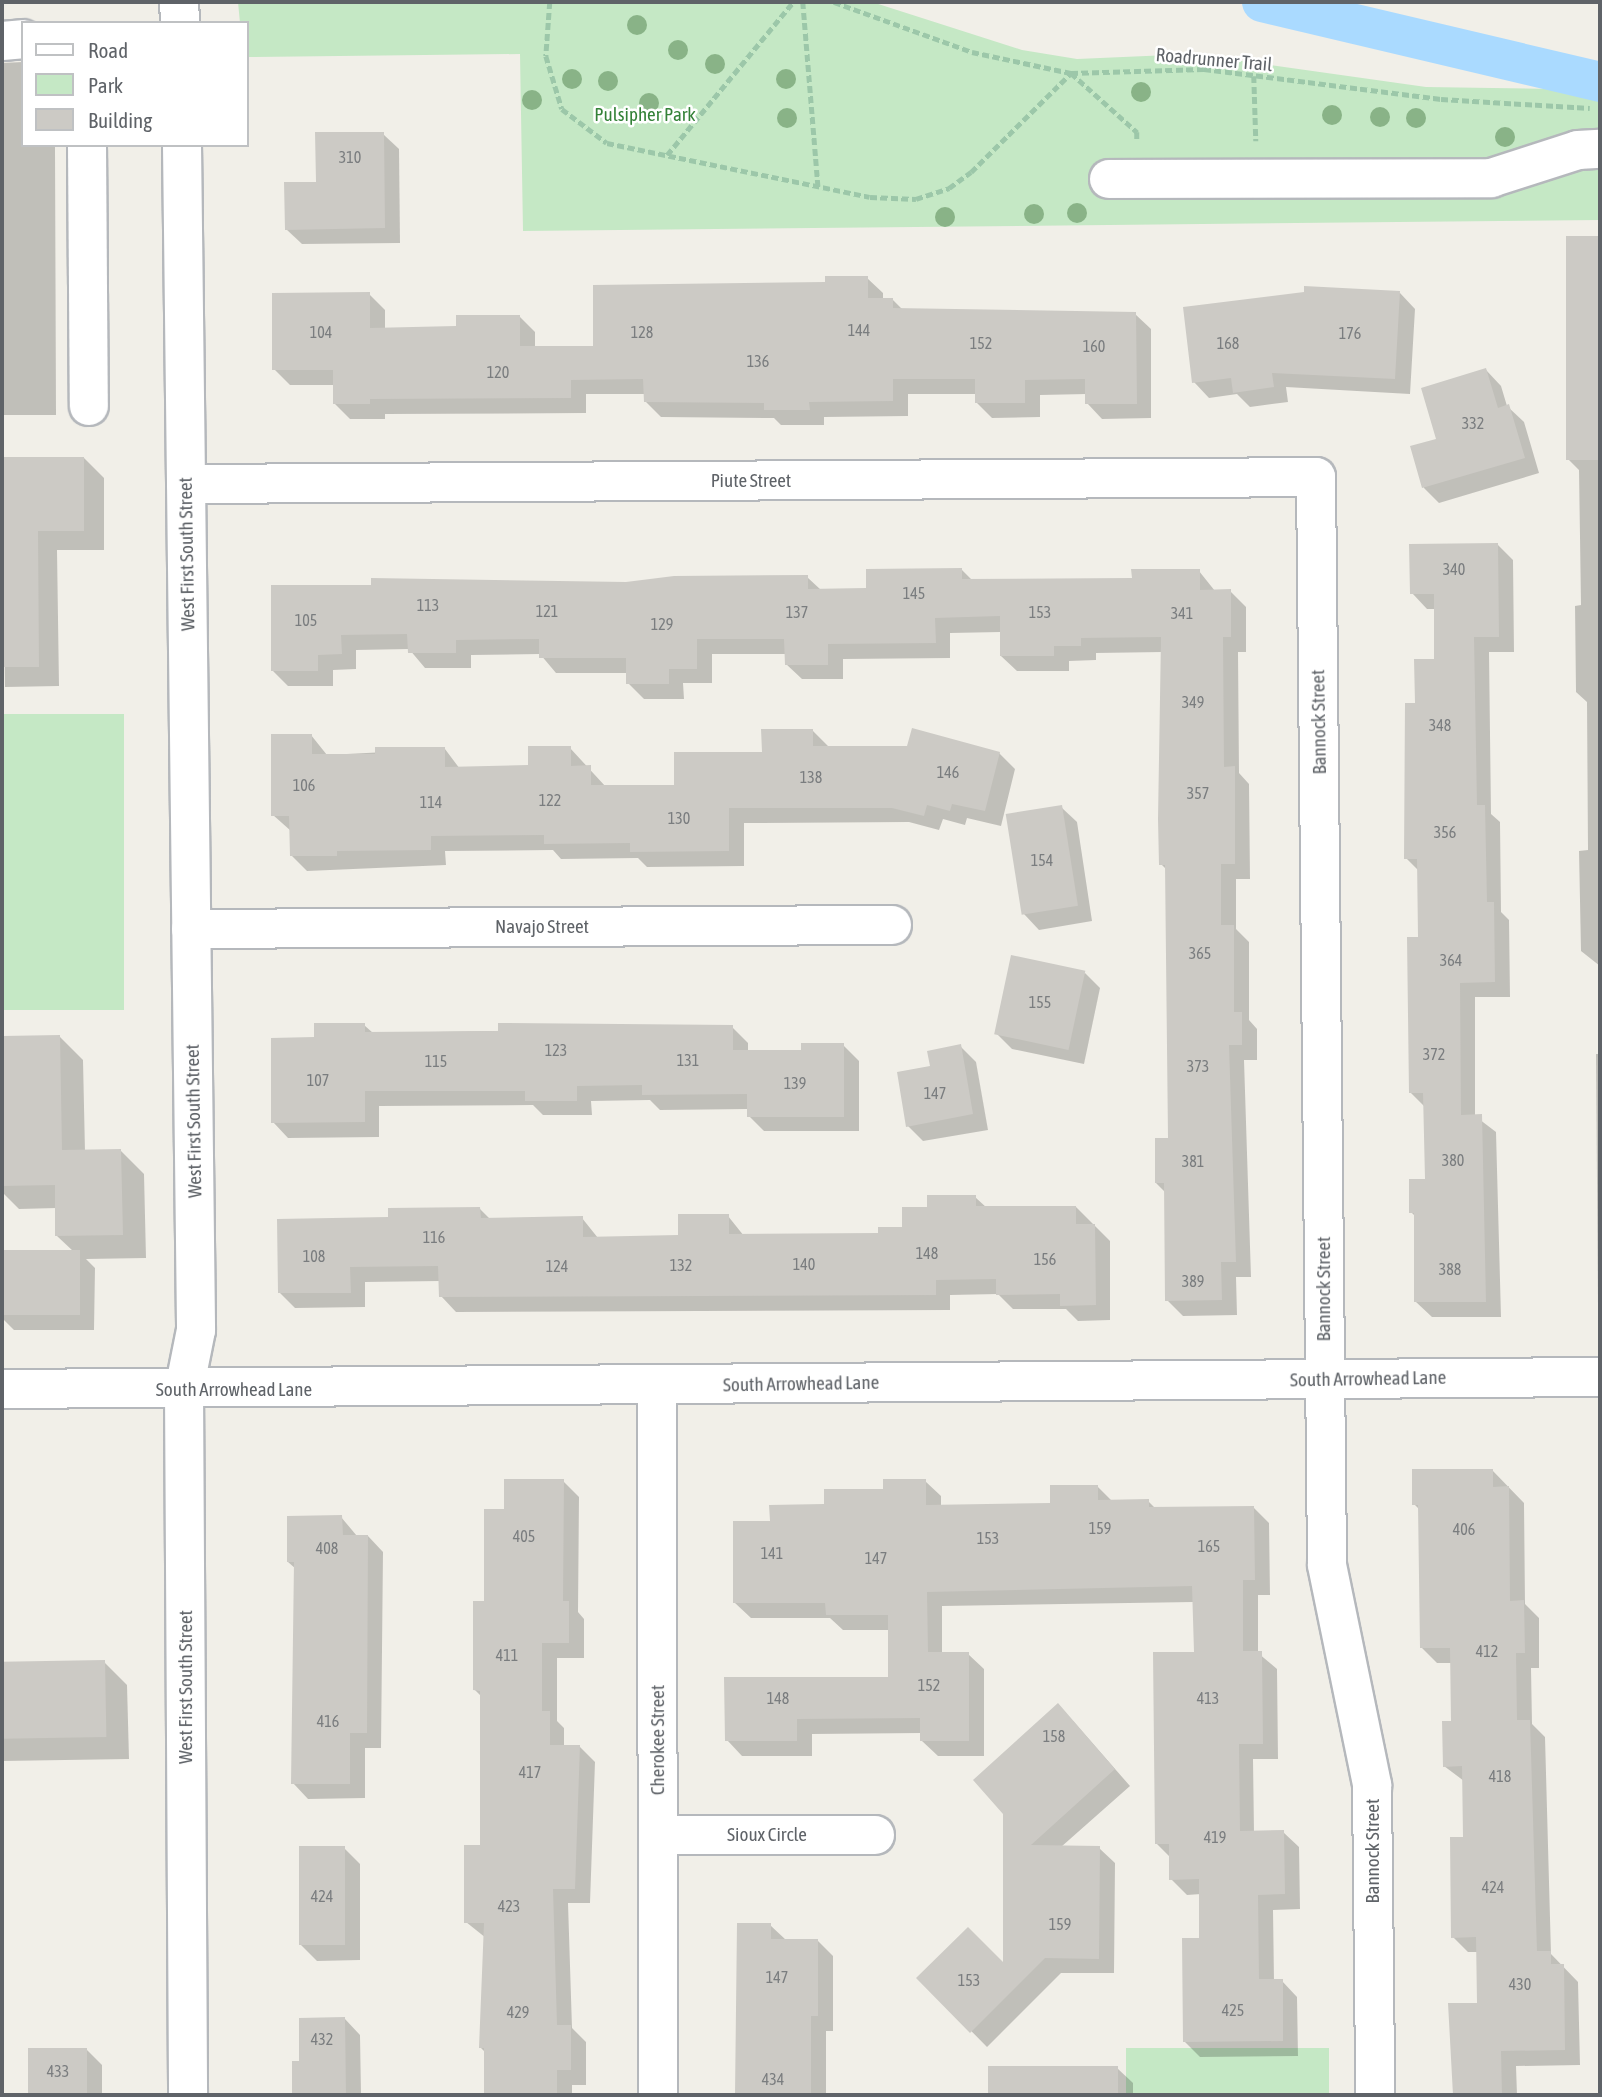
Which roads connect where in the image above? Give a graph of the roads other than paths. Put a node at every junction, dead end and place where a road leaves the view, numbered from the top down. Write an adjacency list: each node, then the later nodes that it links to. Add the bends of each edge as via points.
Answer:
1 (178, 2): 2 (street)
2 (180, 21)
3 (21, 39): 4 (street)
4 (2, 41)
5 (87, 147): 9 (street)
6 (182, 147): 11 (street, West First South Street)
7 (1600, 149): 8 (street, via 1578,150 1491,178)
8 (1123, 179)
9 (89, 406)
10 (1317, 477): 11 (street, Piute Street); 15 (street, Bannock Street)
11 (186, 484): 13 (street, West First South Street)
12 (892, 925): 13 (street, Navajo Street)
13 (191, 929): 18 (street, West First South Street, via 196,1330)
14 (1600, 1377): 15 (street, South Arrowhead Lane)
15 (1325, 1380): 16 (street, South Arrowhead Lane); 23 (street, Bannock Street, via 1327,1565 1372,1785)
16 (657, 1386): 18 (street, South Arrowhead Lane); 19 (street, Cherokee Street)
17 (2, 1389): 18 (street, South Arrowhead Lane)
18 (184, 1390): 21 (street, West First South Street)
19 (659, 1835): 20 (street, Sioux Circle); 22 (street, Cherokee Street)
20 (876, 1835)
21 (188, 2095)
22 (658, 2095)
23 (1375, 2095)

